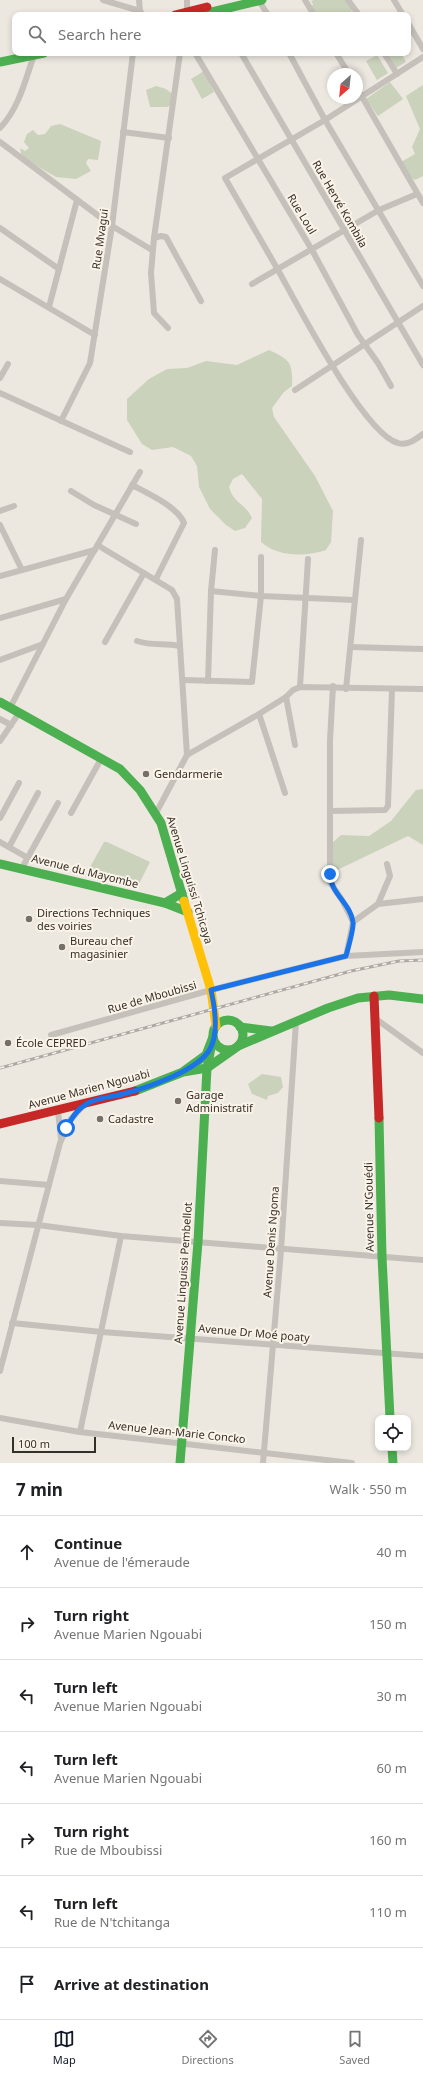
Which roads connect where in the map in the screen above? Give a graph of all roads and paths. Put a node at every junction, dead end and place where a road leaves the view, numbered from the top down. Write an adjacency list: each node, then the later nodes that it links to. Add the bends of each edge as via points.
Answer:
1 (103, 0): 9 (street)
2 (139, 0): 10 (street)
3 (187, 0): 11 (street)
4 (238, 0): 11 (street)
5 (261, 0): 12 (street); 13 (street)
6 (305, 0): 14 (street)
7 (348, 0): 15 (street)
8 (394, 0): 16 (street)
9 (139, 12)
10 (142, 12)
11 (187, 12)
12 (223, 12)
13 (267, 12)
14 (312, 12)
15 (357, 12)
16 (401, 12)
17 (411, 29): 18 (street)
18 (423, 49)
19 (12, 54): 20 (street)
20 (0, 56)
21 (34, 56): 30 (street); 37 (street, via 15,106)
22 (133, 56): 38 (street, Rue Mvagui)
23 (180, 56): 39 (street)
24 (197, 56): 42 (street, Rue Loul)
25 (243, 56): 40 (street, Rue Hervé Kombila)
26 (291, 56): 36 (street)
27 (338, 56): 31 (street)
28 (386, 56): 32 (street)
29 (423, 57): 32 (street)
30 (0, 62)
31 (345, 68)
32 (397, 74): 33 (street)
33 (363, 96)
34 (363, 99): 43 (street)
35 (351, 104): 36 (street)
36 (325, 120): 40 (street); 46 (street)
37 (0, 128)
38 (124, 132): 39 (street); 47 (street, Rue Mvagui)
39 (169, 138): 50 (street)
40 (290, 138): 42 (street); 49 (street, Rue Hervé Kombila)
41 (0, 142): 44 (street)
42 (257, 158): 52 (street, Rue Loul); 54 (street, via 225,178)
43 (417, 194): 45 (street); 46 (street)
44 (77, 200): 47 (street); 53 (street)
45 (423, 203)
46 (379, 210): 49 (street); 57 (street)
47 (112, 226): 51 (street); 63 (street, Rue Mvagui)
48 (0, 228): 53 (street)
49 (344, 230): 52 (street); 61 (street, Rue Hervé Kombila)
50 (154, 238): 51 (street); 58 (street, via 166,237)
51 (152, 250): 62 (street, via 152,306 157,318)
52 (312, 250): 54 (street); 64 (street, Rue Loul)
53 (58, 269): 60 (street)
54 (278, 270): 56 (street); 66 (street)
55 (0, 279): 60 (street)
56 (252, 284)
57 (423, 286)
58 (201, 301)
59 (423, 306): 61 (street)
60 (49, 307): 63 (street)
61 (398, 323): 64 (street); 67 (street, Rue Hervé Kombila)
62 (168, 328)
63 (95, 335): 72 (street, Rue Mvagui, via 90,363)
64 (365, 345): 66 (street); 69 (street, Rue Loul)
65 (8, 364): 68 (street)
66 (333, 365): 70 (street); 73 (street, via 364,412 384,434 404,444)
67 (423, 365)
68 (0, 378)
69 (390, 386)
70 (295, 390)
71 (0, 393): 72 (street)
72 (62, 421): 74 (street)
73 (423, 434)
74 (130, 452)
75 (140, 472): 76 (street)
76 (132, 485): 80 (street); 91 (street, via 159,499 184,523)
77 (71, 491): 80 (street)
78 (14, 506): 79 (street)
79 (0, 511)
80 (116, 514): 81 (street); 84 (street)
81 (136, 524)
82 (0, 525): 88 (street)
83 (361, 540): 96 (street)
84 (97, 548): 88 (street); 89 (street); 95 (street)
85 (215, 550): 92 (street)
86 (261, 557): 93 (street)
87 (308, 559): 94 (street)
88 (22, 570): 90 (street)
89 (144, 573): 91 (street); 98 (street)
90 (0, 576)
91 (156, 579): 101 (street, via 172,590 177,598)
92 (211, 591): 93 (street); 106 (street)
93 (261, 596): 94 (street); 106 (street, via 252,682)
94 (306, 598): 96 (street); 108 (street)
95 (66, 599): 97 (street); 100 (street)
96 (354, 600): 102 (street)
97 (0, 618)
98 (105, 642)
99 (138, 642): 101 (street)
100 (42, 644): 104 (street); 114 (street)
101 (179, 646): 105 (street)
102 (351, 647): 103 (street); 109 (street)
103 (423, 649)
104 (0, 660)
105 (183, 680): 106 (street); 121 (street)
106 (208, 681)
107 (333, 686): 108 (street); 109 (street); 127 (street)
108 (300, 687): 112 (street)
109 (346, 689): 110 (street)
110 (392, 689): 111 (street); 127 (street, via 389,801 385,810)
111 (423, 689)
112 (286, 697): 116 (street); 120 (street)
113 (0, 702): 114 (street, Avenue Linguissi Tchicaya)
114 (10, 708): 115 (street, Avenue Linguissi Tchicaya)
115 (19, 713): 118 (street); 122 (street, Avenue Linguissi Tchicaya)
116 (259, 714): 121 (street); 125 (street)
117 (0, 719): 118 (street)
118 (11, 725): 119 (street)
119 (0, 741)
120 (295, 745)
121 (187, 755): 129 (street)
122 (102, 759): 128 (street); 129 (street, Avenue Linguissi Tchicaya, via 131,779)
123 (19, 783): 130 (street)
124 (38, 793): 132 (street)
125 (285, 793)
126 (58, 803): 133 (street)
127 (330, 811): 142 (street, via 330,882)
128 (71, 813)
129 (156, 813): 137 (street, Avenue Linguissi Tchicaya)
130 (0, 818)
131 (0, 842): 132 (street)
132 (9, 847): 133 (street)
133 (28, 858): 136 (street)
134 (0, 864): 136 (street, Avenue du Mayombe)
135 (387, 864): 140 (street, via 390,876)
136 (22, 868): 139 (street, Avenue du Mayombe)
137 (182, 893): 139 (street); 141 (street, Avenue Linguissi Tchicaya)
138 (423, 899): 140 (street)
139 (165, 903): 141 (street, Avenue du Mayombe)
140 (378, 904): 142 (street)
141 (188, 912): 145 (street, Avenue Linguissi Tchicaya)
142 (353, 922): 144 (street)
143 (423, 952): 144 (street, Rue de Mboubissi)
144 (346, 956): 145 (street, Rue de Mboubissi)
145 (211, 990): 148 (street, Avenue Linguissi Tchicaya); 155 (street, Rue de Mboubissi)
146 (374, 996): 147 (street, Avenue Marien Ngouabi); 149 (street, Avenue N'Gouédi); 151 (street, Avenue Marien Ngouabi, via 359,997)
147 (423, 999)
148 (214, 1002): 150 (street); 152 (street)
149 (376, 1019): 159 (street); 175 (street, Avenue N'Gouédi)
150 (231, 1021): 152 (street, via 221,1022); 153 (street)
151 (296, 1022): 154 (street, Avenue Marien Ngouabi); 174 (street, Avenue Denis Ngoma)
152 (216, 1026): 156 (street)
153 (240, 1027): 154 (street, Avenue Marien Ngouabi); 158 (street, via 243,1037)
154 (273, 1031): 158 (street, Avenue Marien Ngouabi)
155 (51, 1035)
156 (213, 1037): 157 (street); 158 (street, via 219,1047 229,1050)
157 (211, 1048): 161 (street); 162 (street, Avenue Marien Ngouabi)
158 (236, 1048): 160 (street, Avenue Marien Ngouabi)
159 (423, 1053)
160 (219, 1059): 161 (street, Avenue Marien Ngouabi); 163 (street)
161 (207, 1068): 162 (street, Avenue Marien Ngouabi); 163 (street)
162 (188, 1072): 163 (street, via 201,1076); 164 (street, Avenue Marien Ngouabi, via 141,1089)
163 (207, 1084): 173 (street, Avenue Linguissi Pembellot)
164 (86, 1104): 165 (street, Avenue Marien Ngouabi); 167 (street, via 70,1120)
165 (58, 1110): 166 (street, Avenue Marien Ngouabi); 167 (street)
166 (0, 1124)
167 (61, 1141): 169 (street)
168 (0, 1181): 169 (street)
169 (49, 1185): 171 (street)
170 (0, 1223): 171 (street)
171 (38, 1225): 172 (street); 177 (street)
172 (121, 1236): 173 (street); 178 (street)
173 (198, 1242): 174 (street); 179 (street, Avenue Linguissi Pembellot)
174 (281, 1250): 175 (street); 180 (street, Avenue Denis Ngoma)
175 (382, 1257): 176 (street); 182 (street, Avenue N'Gouédi)
176 (423, 1260)
177 (12, 1322): 178 (street, Avenue Dr Moé poaty); 181 (street)
178 (102, 1332): 179 (street, Avenue Dr Moé poaty); 187 (street)
179 (190, 1338): 180 (street, Avenue Dr Moé poaty); 188 (street, Avenue Linguissi Pembellot)
180 (273, 1345): 182 (street, Avenue Dr Moé poaty); 190 (street, Avenue Denis Ngoma)
181 (2, 1349): 184 (street)
182 (388, 1354): 183 (street, Avenue Dr Moé poaty); 185 (street, Avenue N'Gouédi)
183 (423, 1356)
184 (0, 1371)
185 (390, 1415)
186 (0, 1418): 187 (street, Avenue Jean-Marie Concko)
187 (80, 1432): 188 (street, Avenue Jean-Marie Concko)
188 (181, 1443): 190 (street, Avenue Jean-Marie Concko); 191 (street, Avenue Linguissi Pembellot)
189 (392, 1451): 194 (street)
190 (264, 1452): 192 (street, Avenue Denis Ngoma); 193 (street, Avenue Jean-Marie Concko)
191 (180, 1463)
192 (263, 1463)
193 (352, 1463)
194 (393, 1463)

